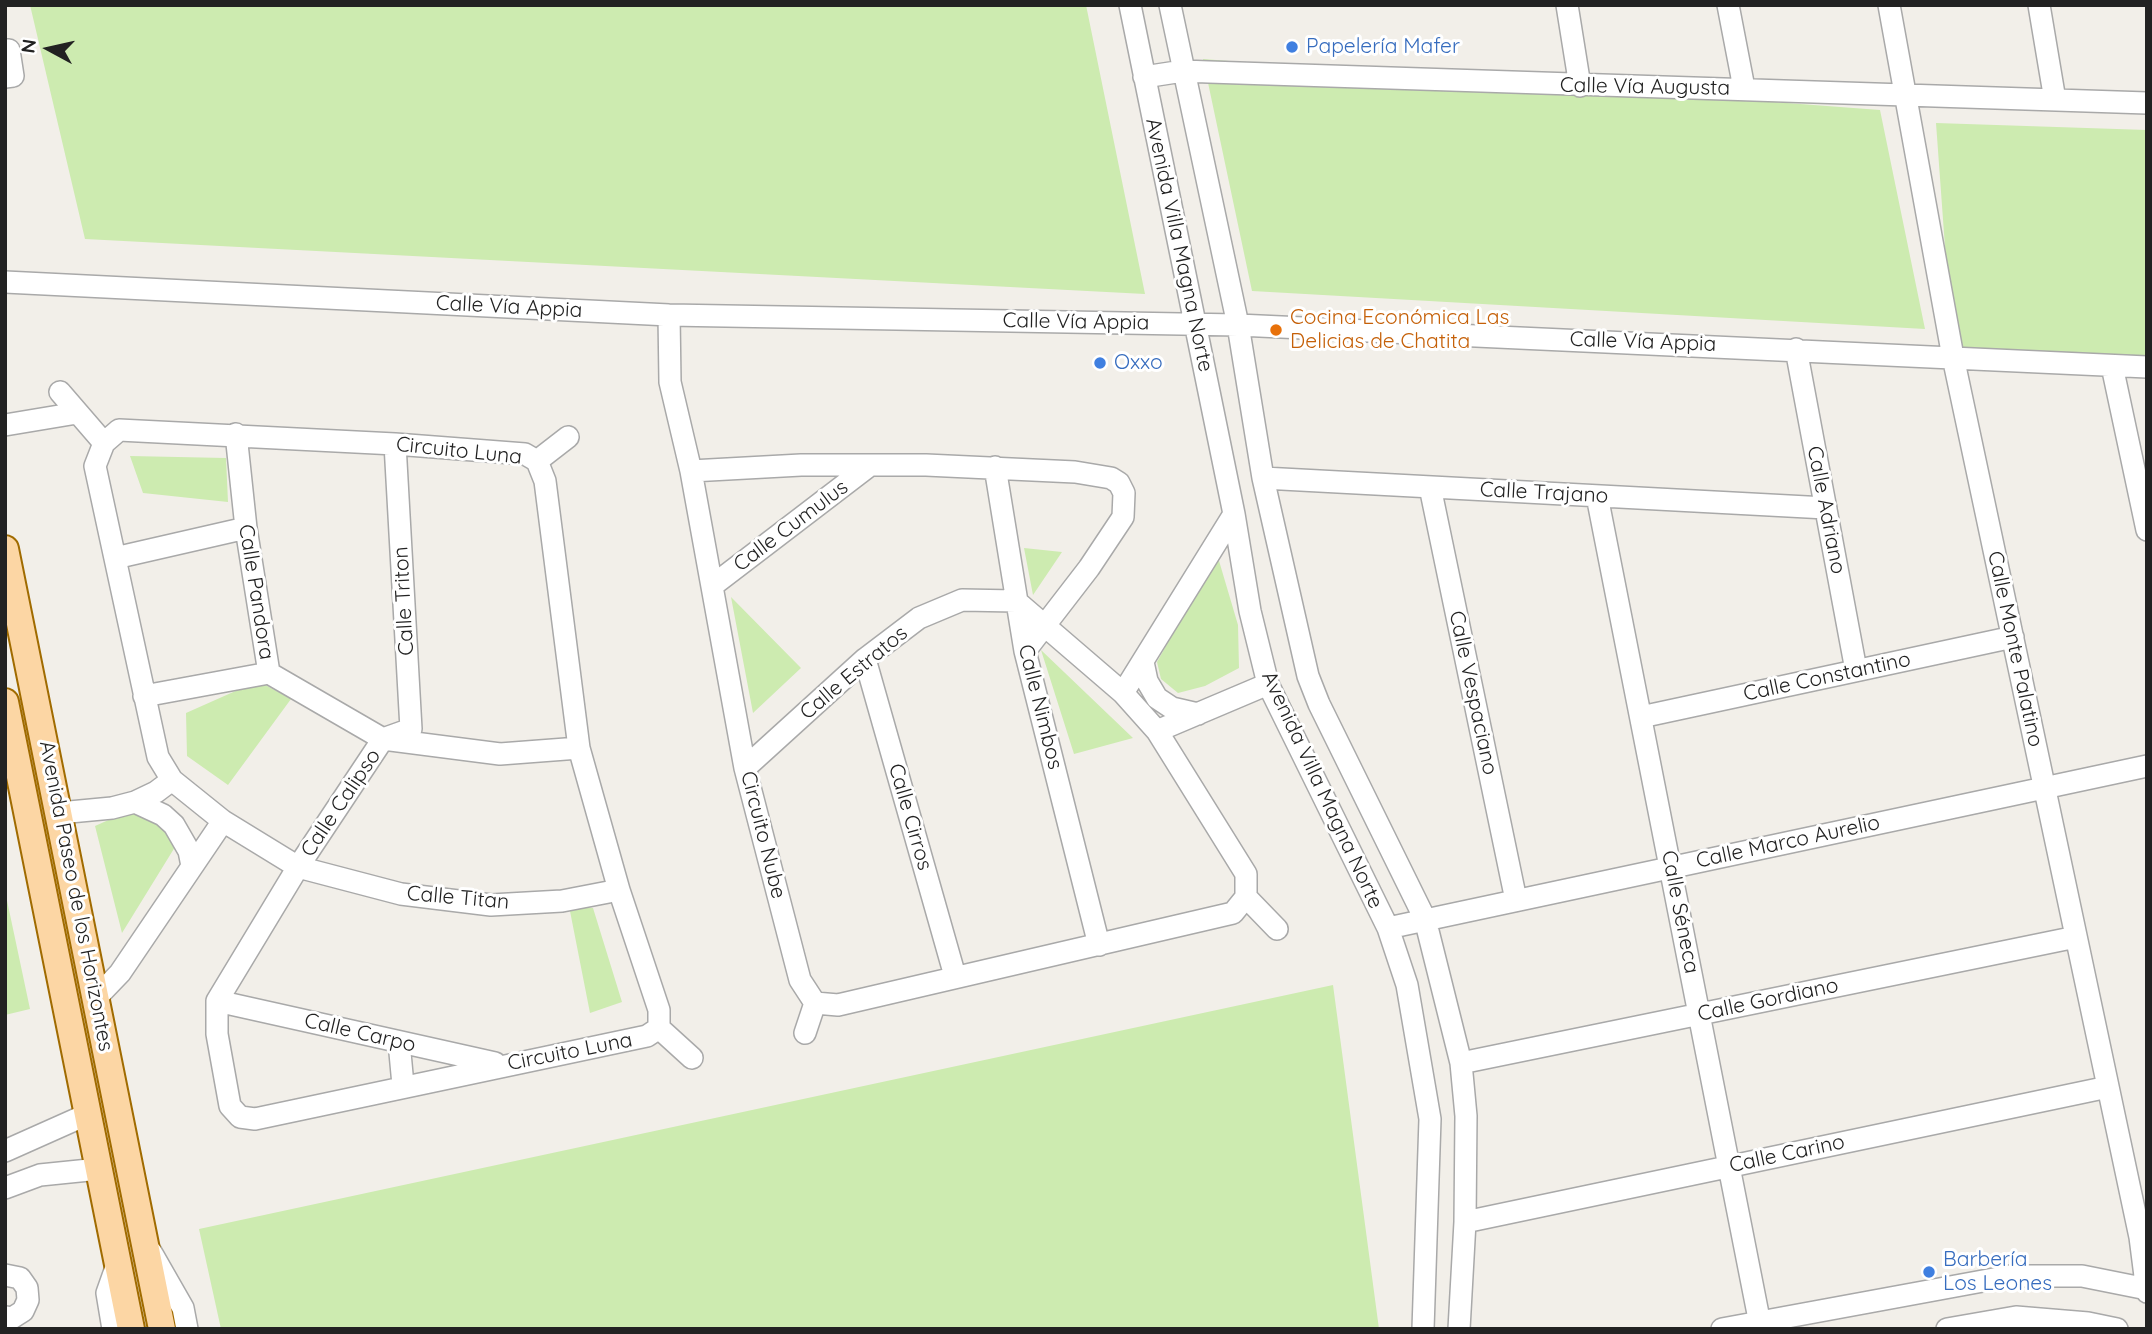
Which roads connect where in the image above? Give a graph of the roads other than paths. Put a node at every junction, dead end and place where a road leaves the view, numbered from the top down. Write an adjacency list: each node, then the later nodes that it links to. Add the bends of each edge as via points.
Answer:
1 (1130, 5): 10 (street, Avenida Villa Magna Norte)
2 (1170, 5): 8 (street, Avenida Villa Magna Norte)
3 (1567, 5): 11 (street)
4 (1728, 5): 12 (street)
5 (1889, 5): 13 (street, Calle Monte Palatino)
6 (2039, 5): 14 (street)
7 (5, 50): 9 (street, via 9,50 13,76)
8 (1183, 71): 10 (street, Calle Vía Augusta); 11 (street, Calle Vía Augusta); 19 (street, Avenida Villa Magna Norte)
9 (5, 77)
10 (1144, 78): 18 (street, Avenida Villa Magna Norte)
11 (1580, 86): 12 (street, Calle Vía Augusta)
12 (1744, 88): 13 (street, Calle Vía Augusta)
13 (1907, 94): 14 (street, Calle Vía Augusta); 21 (street, Calle Monte Palatino)
14 (2055, 100): 15 (street, Calle Vía Augusta)
15 (2147, 103)
16 (5, 282): 17 (street, Calle Vía Appia)
17 (669, 315): 18 (street, Calle Vía Appia); 34 (street, Circuito Nube, via 670,382)
18 (1196, 324): 19 (street, Calle Vía Appia); 39 (street, Avenida Villa Magna Norte)
19 (1238, 325): 20 (street, Calle Vía Appia); 35 (street, Avenida Villa Magna Norte)
20 (1796, 349): 21 (street, Calle Vía Appia); 38 (street, Calle Adriano)
21 (1953, 357): 22 (street, Calle Vía Appia); 47 (street, Calle Monte Palatino)
22 (2112, 366): 23 (street, Calle Vía Appia); 41 (street)
23 (2147, 368)
24 (60, 392): 25 (street)
25 (77, 413): 26 (street); 29 (street)
26 (5, 425)
27 (236, 434): 29 (street, Circuito Luna, via 119,430); 30 (street, Circuito Luna); 40 (street, Calle Pandora)
28 (568, 437): 31 (street)
29 (104, 443): 43 (street, via 95,466)
30 (395, 444): 31 (street, Circuito Luna, via 525,454); 60 (street, Calle Triton, via 411,729)
31 (537, 461): 61 (street, Circuito Luna, via 545,481)
32 (869, 466): 33 (street); 34 (street); 44 (street, Calle Cumulus)
33 (995, 467): 45 (street, Calle Nimbos); 46 (street, via 1124,476 1125,505 1116,530)
34 (691, 471): 44 (street, Circuito Nube)
35 (1263, 478): 36 (street, Calle Trajano); 75 (street, Avenida Villa Magna Norte, via 1308,676)
36 (1430, 486): 37 (street, Calle Trajano); 74 (street, Calle Vespaciano)
37 (1597, 496): 38 (street, Calle Trajano); 58 (street, Calle Séneca)
38 (1826, 508): 51 (street, Calle Adriano)
39 (1234, 514): 50 (street); 53 (street, Avenida Villa Magna Norte)
40 (246, 528): 43 (street); 52 (street, Calle Pandora)
41 (2147, 529)
42 (5, 549): 67 (main road, Avenida Paseo de los Horizontes)
43 (115, 558): 55 (street)
44 (712, 586): 63 (street, Circuito Nube)
45 (1016, 601): 46 (street); 48 (street, Calle Nimbos); 49 (street, Calle Estratos, via 976,598 948,604 919,618)
46 (1047, 626): 48 (street); 54 (street)
47 (2013, 637): 51 (street, Calle Constantino); 65 (street, Calle Monte Palatino)
48 (1025, 651): 79 (street, Calle Nimbos)
49 (865, 659): 63 (street, Calle Estratos); 80 (street, Calle Cirros)
50 (1143, 662): 54 (street); 57 (street, via 1157,698 1171,708)
51 (1856, 670): 58 (street, Calle Constantino)
52 (268, 673): 55 (street); 60 (street, Calle Pandora)
53 (1268, 684): 57 (street); 76 (street, Avenida Villa Magna Norte)
54 (1123, 693): 59 (street)
55 (144, 696): 64 (street, via 158,757)
56 (5, 702): 93 (main road, Avenida Paseo de los Horizontes)
57 (1198, 714): 59 (street)
58 (1641, 717): 71 (street, Calle Séneca)
59 (1157, 731): 73 (street, via 1246,874)
60 (383, 739): 61 (street, Calle Pandora, via 500,754); 70 (street, Calle Calipso)
61 (579, 748): 72 (street, Circuito Luna)
62 (2147, 766): 65 (street, Calle Marco Aurelio)
63 (745, 768): 83 (street, Circuito Nube, via 800,980)
64 (172, 780): 66 (street); 68 (street)
65 (2044, 788): 71 (street, Calle Marco Aurelio); 78 (street, Calle Monte Palatino)
66 (135, 802): 67 (street); 69 (street, via 174,825)
67 (59, 813): 81 (main road, Avenida Paseo de los Horizontes)
68 (223, 821): 69 (street); 70 (street)
69 (192, 866): 81 (street, via 120,973)
70 (298, 867): 72 (street, Calle Titan, via 401,894 491,905 562,901); 82 (street)
71 (1671, 867): 74 (street, Calle Marco Aurelio); 84 (street, Calle Séneca)
72 (619, 890): 85 (street, Circuito Luna, via 659,1010)
73 (1246, 897): 77 (street); 79 (street, via 1233,913)
74 (1516, 900): 75 (street, Calle Marco Aurelio)
75 (1425, 919): 76 (street, Calle Marco Aurelio); 89 (street, Avenida Villa Magna Norte)
76 (1388, 928): 110 (street, Avenida Villa Magna Norte, via 1407,985 1430,1119)
77 (1277, 929)
78 (2076, 937): 84 (street, Calle Gordiano); 92 (street, Calle Monte Palatino)
79 (1099, 945): 80 (street)
80 (956, 976): 83 (street, via 838,1004)
81 (96, 998): 100 (main road, Avenida Paseo de los Horizontes)
82 (217, 1001): 87 (street, Calle Carpo); 91 (street, Circuito Luna, via 217,1034 230,1106 240,1117 254,1119)
83 (815, 1003): 86 (street)
84 (1701, 1014): 89 (street, Calle Gordiano); 95 (street, Calle Séneca)
85 (659, 1028): 88 (street); 90 (street, Circuito Luna, via 647,1036)
86 (805, 1033)
87 (398, 1042): 90 (street, Calle Carpo); 91 (street)
88 (692, 1058)
89 (1461, 1063): 98 (street, Avenida Villa Magna Norte, via 1466,1116)
90 (503, 1065): 91 (street, Circuito Luna)
91 (403, 1086)
92 (2108, 1087): 95 (street, Calle Carino); 99 (street, Calle Monte Palatino)
93 (88, 1114): 94 (street); 96 (main road, Avenida Paseo de los Horizontes)
94 (5, 1151)
95 (1730, 1166): 98 (street, Calle Carino); 105 (street, Calle Séneca)
96 (99, 1169): 97 (street, via 40,1175); 101 (main road, Avenida Paseo de los Horizontes)
97 (5, 1188)
98 (1465, 1222): 111 (street, Avenida Villa Magna Norte)
99 (2144, 1235): 103 (street, Calle Monte Palatino)
100 (146, 1244): 108 (main road, Avenida Paseo de los Horizontes); 109 (street, Avenida Paseo de los Horizontes, via 183,1308)
101 (118, 1262): 106 (street, Avenida Paseo de los Horizontes, via 107,1293); 107 (main road, Avenida Paseo de los Horizontes)
102 (5, 1275): 104 (street, via 20,1278 28,1300 23,1311)
103 (2147, 1290): 105 (street, via 2082,1276 2010,1276)
104 (5, 1317)
105 (1760, 1324): 112 (street)
106 (113, 1329)
107 (131, 1329)
108 (162, 1329)
109 (187, 1329)
110 (1423, 1329)
111 (1459, 1329)
112 (1722, 1329)
113 (1947, 1329): 114 (street, via 2016,1317 2088,1322)
114 (2117, 1329)

